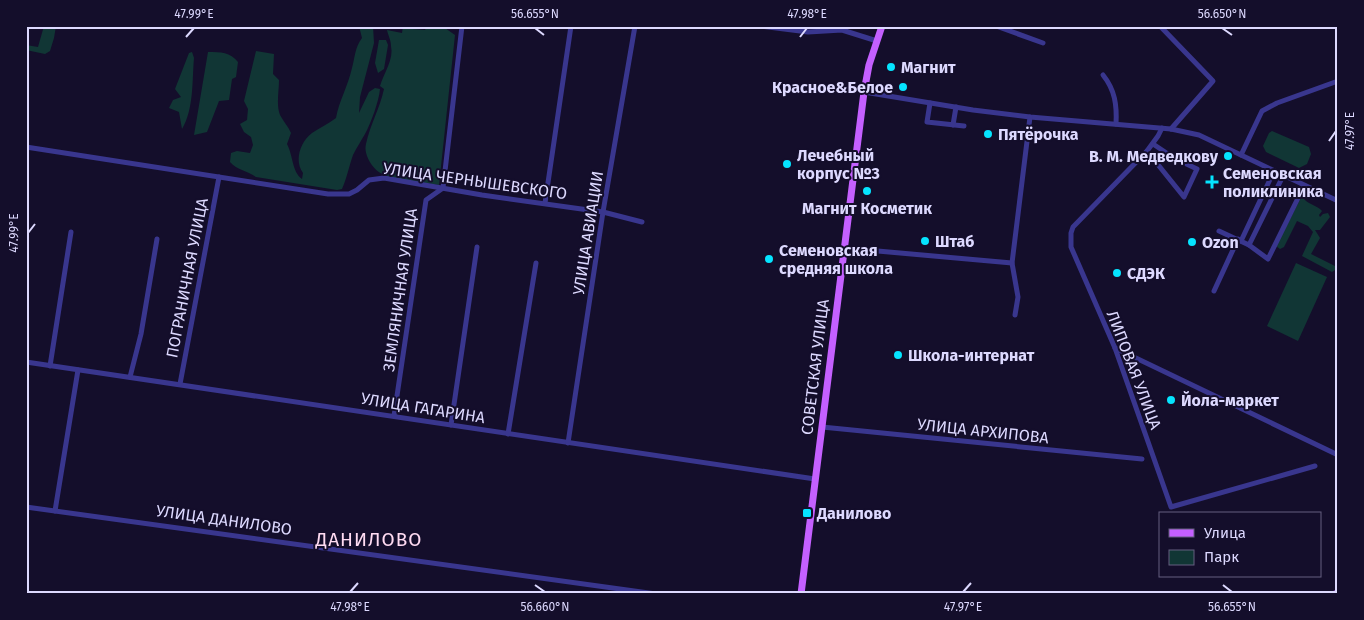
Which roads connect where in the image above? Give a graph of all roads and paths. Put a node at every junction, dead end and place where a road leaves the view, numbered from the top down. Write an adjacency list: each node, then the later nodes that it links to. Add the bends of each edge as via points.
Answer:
1 (462, 26): 29 (street)
2 (571, 26): 31 (street)
3 (635, 26): 32 (street, УЛИЦА АВИАЦИИ)
4 (761, 26): 8 (street, via 808,32 842,30)
5 (882, 26): 8 (main road, СОВЕТСКАЯ УЛИЦА)
6 (996, 26): 9 (street)
7 (1160, 26): 20 (street, via 1213,81)
8 (877, 41): 12 (main road, СОВЕТСКАЯ УЛИЦА)
9 (1043, 43)
10 (1103, 75): 16 (street, via 1114,93)
11 (1338, 80): 24 (street, via 1262,111)
12 (864, 92): 13 (street); 40 (main road, СОВЕТСКАЯ УЛИЦА)
13 (930, 103): 14 (street); 17 (street, via 927,122)
14 (956, 107): 15 (street); 17 (street)
15 (1030, 117): 16 (street); 42 (street)
16 (1116, 124): 19 (street)
17 (953, 125): 18 (street)
18 (964, 126)
19 (1162, 128): 20 (street); 21 (street, ЛИПОВАЯ УЛИЦА)
20 (1170, 129): 24 (street, via 1199,135)
21 (1153, 144): 23 (street, ЛИПОВАЯ УЛИЦА); 23 (street, via 1197,169 1184,196)
22 (26, 146): 27 (street, УЛИЦА ЧЕРНЫШЕВСКОГО)
23 (1147, 151): 45 (street, ЛИПОВАЯ УЛИЦА, via 1073,227 1071,234 1071,247)
24 (1241, 155): 25 (street)
25 (1274, 171): 26 (street); 37 (street)
26 (1283, 176): 28 (street); 38 (street)
27 (219, 177): 29 (street, УЛИЦА ЧЕРНЫШЕВСКОГО, via 340,195 357,190 369,180 384,178); 50 (street, ПОГРАНИЧНАЯ УЛИЦА)
28 (1304, 186): 30 (street); 38 (street, via 1268,259)
29 (443, 188): 31 (street, УЛИЦА ЧЕРНЫШЕВСКОГО); 51 (street, ЗЕМЛЯНИЧНАЯ УЛИЦА, via 426,200)
30 (1338, 201)
31 (545, 203): 32 (street, УЛИЦА ЧЕРНЫШЕВСКОГО)
32 (603, 212): 33 (street, УЛИЦА ЧЕРНЫШЕВСКОГО); 55 (street, УЛИЦА АВИАЦИИ)
33 (642, 222)
34 (1219, 231): 37 (street)
35 (71, 232): 47 (street)
36 (157, 239): 49 (street, via 141,334)
37 (1239, 240): 38 (street); 43 (street)
38 (1249, 245)
39 (477, 247): 52 (street)
40 (844, 248): 42 (street); 53 (main road, СОВЕТСКАЯ УЛИЦА)
41 (536, 262): 54 (street)
42 (1012, 263): 44 (street, via 1018,296)
43 (1214, 290)
44 (1015, 315)
45 (1115, 348): 56 (street); 58 (street, ЛИПОВАЯ УЛИЦА, via 1171,507)
46 (26, 362): 47 (street, УЛИЦА ГАГАРИНА)
47 (50, 366): 48 (street, УЛИЦА ГАГАРИНА)
48 (78, 370): 49 (street, УЛИЦА ГАГАРИНА); 61 (street)
49 (130, 377): 50 (street, УЛИЦА ГАГАРИНА)
50 (180, 384): 51 (street, УЛИЦА ГАГАРИНА)
51 (394, 416): 52 (street, УЛИЦА ГАГАРИНА)
52 (450, 425): 54 (street, УЛИЦА ГАГАРИНА)
53 (822, 428): 57 (street, УЛИЦА АРХИПОВА); 59 (main road, СОВЕТСКАЯ УЛИЦА)
54 (508, 434): 55 (street, УЛИЦА ГАГАРИНА)
55 (568, 443): 59 (street, УЛИЦА ГАГАРИНА)
56 (1338, 455)
57 (1142, 459)
58 (1315, 466)
59 (815, 479): 63 (main road, СОВЕТСКАЯ УЛИЦА)
60 (26, 507): 61 (street, УЛИЦА ДАНИЛОВО)
61 (55, 511): 62 (street, УЛИЦА ДАНИЛОВО)
62 (656, 594)
63 (801, 594)

